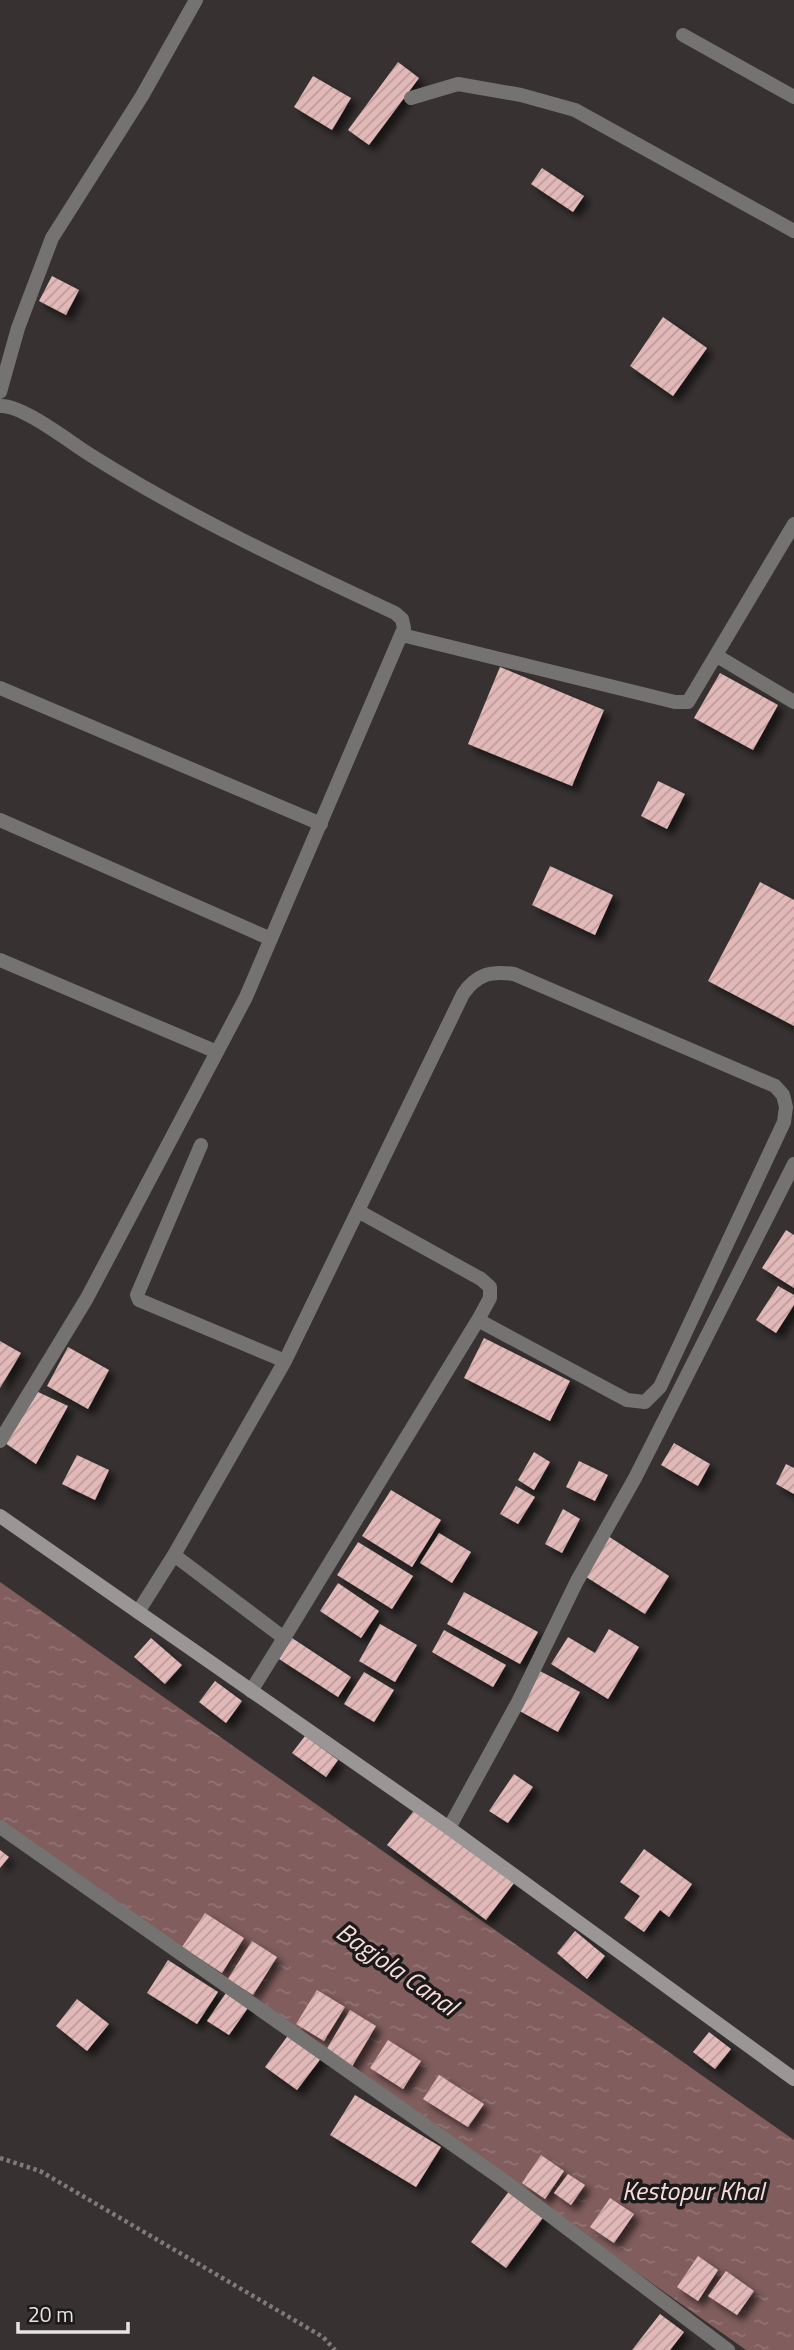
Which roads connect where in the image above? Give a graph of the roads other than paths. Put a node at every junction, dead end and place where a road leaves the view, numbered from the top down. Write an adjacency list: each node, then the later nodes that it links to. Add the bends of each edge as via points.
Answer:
1 (196, 0): 6 (street, via 52,238)
2 (683, 35): 3 (street)
3 (794, 97)
4 (411, 98): 5 (street, via 457,84 575,110)
5 (794, 230)
6 (0, 392)
7 (0, 406): 9 (street, via 21,411 127,478 254,548 395,613 402,620)
8 (794, 524): 10 (street)
9 (402, 635): 10 (street, via 682,704 694,697); 14 (street)
10 (717, 656): 12 (street)
11 (0, 688): 14 (street)
12 (794, 702)
13 (0, 820): 15 (street)
14 (321, 824): 15 (street)
15 (271, 939): 17 (street)
16 (0, 960): 17 (street)
17 (217, 1052): 23 (street, via 87,1298)
18 (201, 1146): 22 (street, via 137,1295 139,1300)
19 (794, 1164): 30 (street, via 635,1478)
20 (358, 1211): 21 (street, via 490,1287 490,1298); 21 (street, via 463,994 483,974 514,974 775,1086 783,1095 783,1122 765,1166 660,1387 650,1399 627,1400); 22 (street)
21 (478, 1320): 27 (street)
22 (285, 1361): 25 (street)
23 (0, 1441)
24 (0, 1516): 26 (street)
25 (174, 1555): 26 (street); 27 (street)
26 (138, 1612): 28 (street)
27 (284, 1638): 28 (street)
28 (251, 1691): 30 (street)
29 (0, 1827): 32 (street, via 499,2177)
30 (449, 1828): 31 (street)
31 (794, 2079)
32 (728, 2350)

